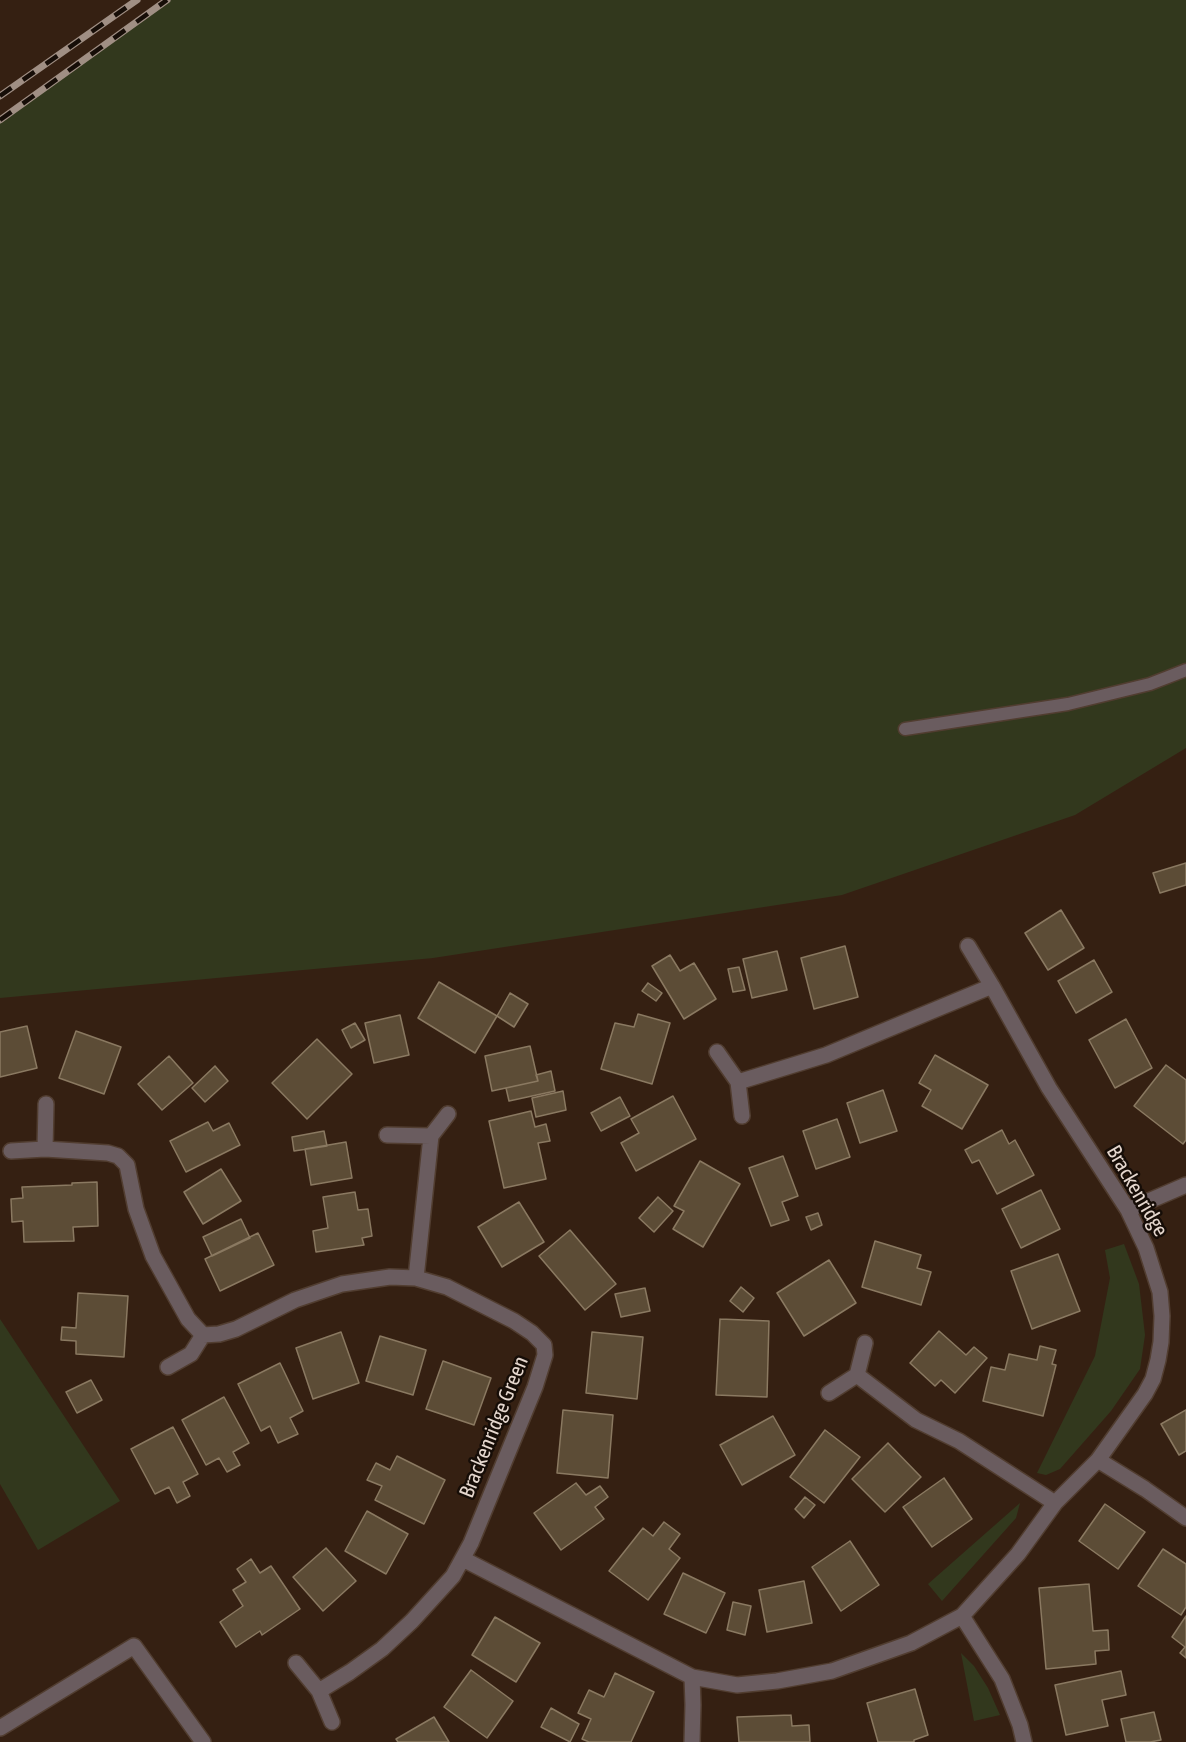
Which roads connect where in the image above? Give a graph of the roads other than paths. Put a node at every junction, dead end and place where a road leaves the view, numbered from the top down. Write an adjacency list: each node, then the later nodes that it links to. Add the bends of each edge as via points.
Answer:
1 (1186, 670): 2 (lane, via 1150,684 1068,704)
2 (905, 729)
3 (968, 946): 4 (street, Brackenridge)
4 (992, 986): 6 (street, via 826,1055); 15 (street, Brackenridge, via 1049,1088)
5 (717, 1052): 6 (street)
6 (738, 1082): 9 (street)
7 (46, 1104): 12 (street)
8 (448, 1114): 11 (street)
9 (742, 1116)
10 (387, 1135): 11 (street)
11 (431, 1136): 16 (street)
12 (45, 1149): 13 (street); 17 (street, via 108,1153 127,1165 136,1209 153,1256 188,1318)
13 (11, 1151)
14 (1186, 1185): 15 (street)
15 (1128, 1210): 22 (street, Brackenridge, via 1160,1292 1161,1342 1153,1379 1145,1394)
16 (416, 1278): 17 (street, Brackenridge Green, via 390,1277 342,1284 295,1300 236,1329); 25 (street, Brackenridge Green, via 447,1287 514,1321 544,1345 545,1355 535,1387)
17 (203, 1335): 19 (street, via 191,1353)
18 (865, 1343): 20 (street)
19 (168, 1367)
20 (857, 1375): 21 (street); 23 (street, via 916,1420 959,1441)
21 (829, 1393)
22 (1098, 1460): 23 (street, Brackenridge); 24 (street)
23 (1055, 1503): 26 (street, Brackenridge, via 1018,1554)
24 (1186, 1518)
25 (463, 1559): 28 (street); 29 (street, Brackenridge Green, via 441,1591 412,1622 350,1672)
26 (962, 1616): 28 (street, via 910,1643 832,1671 738,1685); 34 (street, via 1002,1679)
27 (296, 1663): 29 (street)
28 (692, 1677): 33 (street)
29 (319, 1691): 30 (street)
30 (332, 1722)
31 (0, 1728): 32 (street, via 134,1646)
32 (203, 1742)
33 (692, 1742)
34 (1024, 1742)

